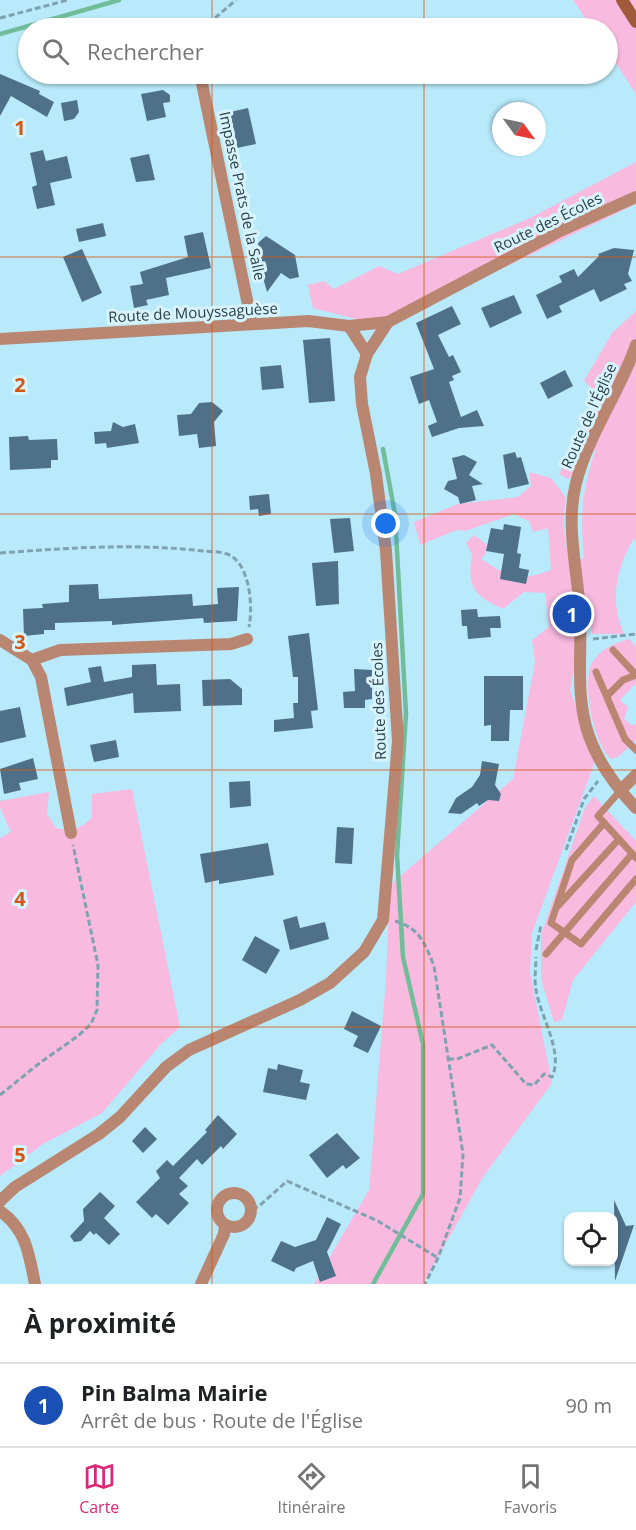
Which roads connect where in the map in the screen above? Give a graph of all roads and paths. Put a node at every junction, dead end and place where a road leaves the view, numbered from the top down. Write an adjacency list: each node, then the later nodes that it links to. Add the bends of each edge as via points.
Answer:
1 (68, 0): 4 (path)
2 (236, 0): 5 (path)
3 (622, 0): 6 (street)
4 (0, 18)
5 (215, 18)
6 (636, 22)
7 (202, 84): 10 (street, Impasse Prats de la Salle)
8 (636, 197): 9 (street, Route des Écoles, via 560,231)
9 (388, 322): 11 (street, Route de Mouyssaguèse); 14 (street, Route des Écoles)
10 (252, 324): 11 (street, Route de Mouyssaguèse, via 308,321); 12 (street, Route de Mouyssaguèse)
11 (349, 326): 14 (street)
12 (0, 339)
13 (636, 345): 19 (street, Route de l'Église, via 627,372 583,461 573,498)
14 (367, 354): 41 (street, Route des Écoles, via 360,377 362,404 386,551 398,741 382,920 364,952 330,983 189,1050 166,1067 99,1134 15,1187)
15 (0, 553): 17 (path, via 108,545 173,547 232,555 246,576 250,623)
16 (636, 634): 19 (path)
17 (247, 639): 21 (street, via 231,644 60,650)
18 (0, 640): 21 (street)
19 (580, 640): 27 (street, Route de l'Église, via 581,696 588,735)
20 (613, 650): 23 (lane)
21 (32, 660): 30 (street, via 41,677)
22 (596, 672): 24 (lane)
23 (636, 675): 24 (lane, via 623,680)
24 (607, 696): 25 (lane, via 625,739)
25 (636, 750)
26 (636, 775): 27 (street)
27 (620, 791): 28 (street, Route de l'Église); 29 (lane, via 598,816)
28 (636, 808)
29 (604, 823): 31 (lane); 34 (lane, via 572,860)
30 (71, 833): 40 (path, via 98,965 97,1010 91,1024 78,1036)
31 (619, 839): 32 (lane); 34 (lane)
32 (634, 856): 36 (lane)
33 (636, 879): 36 (lane, via 581,944)
34 (556, 908): 36 (lane, via 551,923)
35 (394, 921): 39 (path, via 417,931 434,966)
36 (565, 933): 37 (lane)
37 (546, 954)
38 (546, 1027): 39 (path, via 554,1052 554,1072 552,1077 541,1075 534,1085 526,1084 492,1045)
39 (448, 1059): 45 (path, via 463,1154 460,1198)
40 (0, 1095)
41 (0, 1201)
42 (252, 1208): 44 (street, via 244,1225); 44 (street, via 236,1192 225,1195 218,1204 218,1216); 45 (path, via 287,1181 378,1221)
43 (0, 1211): 46 (street, via 12,1219 26,1241)
44 (225, 1225): 47 (street)
45 (438, 1258): 48 (path)
46 (35, 1284)
47 (201, 1284)
48 (424, 1284)

